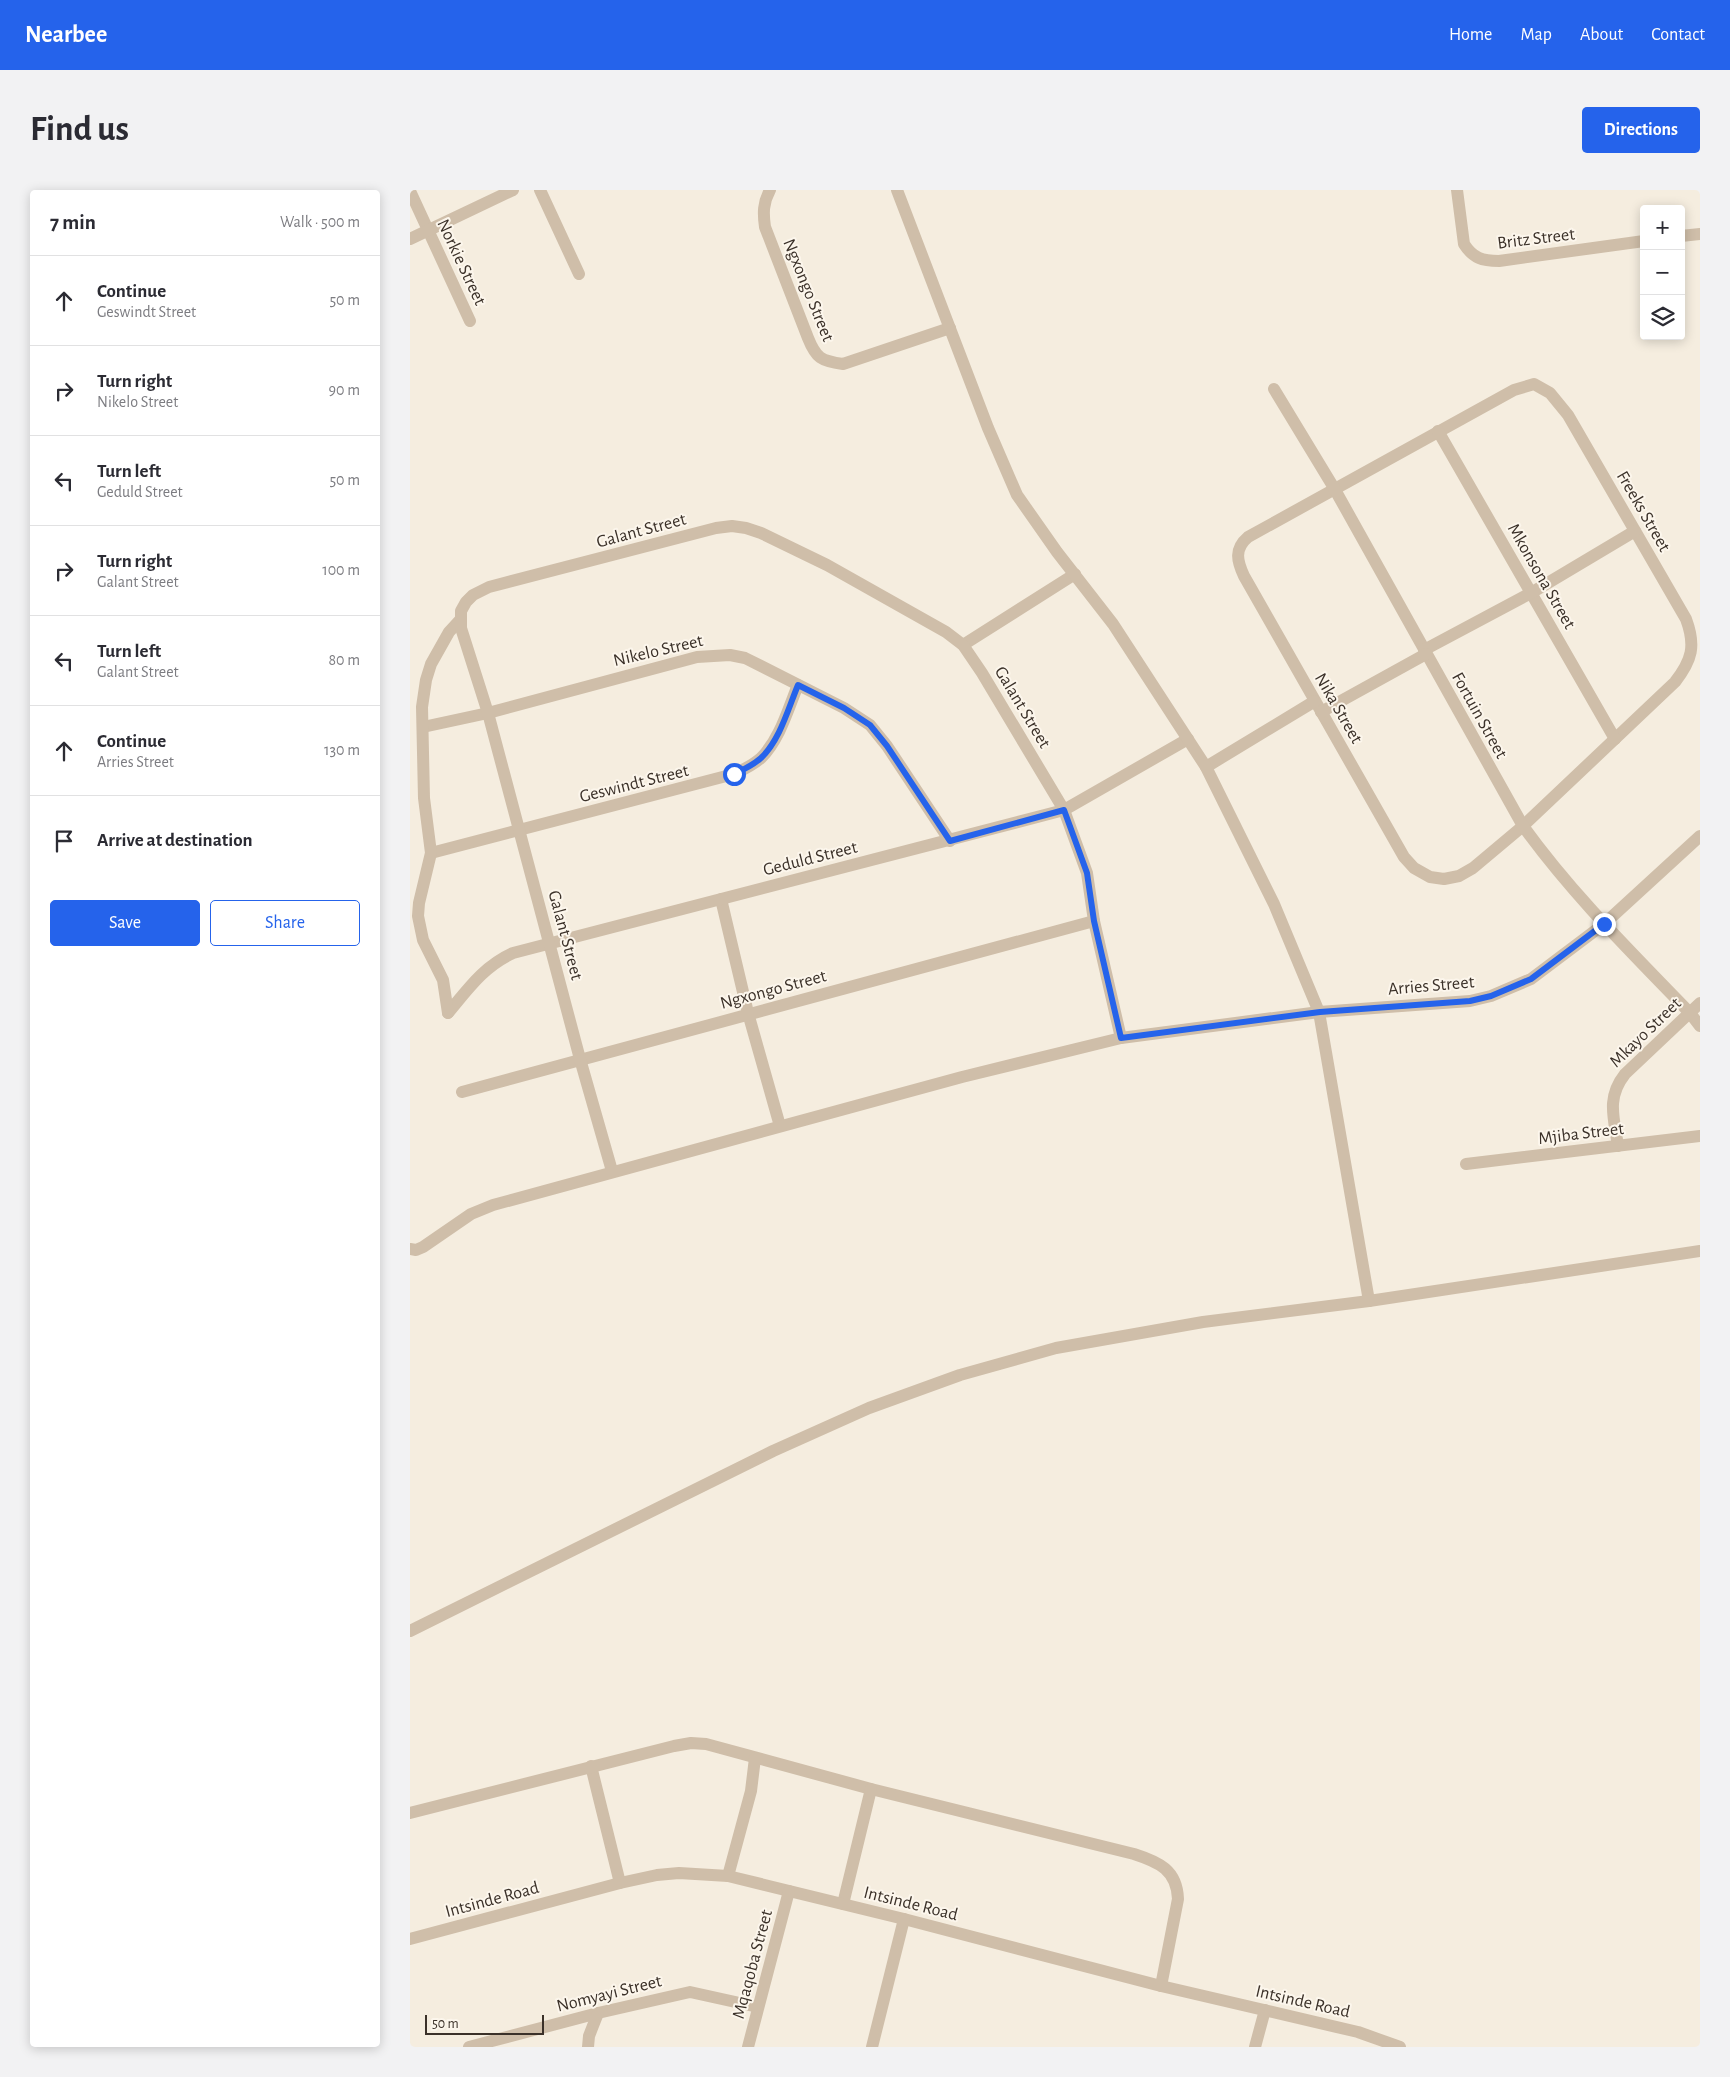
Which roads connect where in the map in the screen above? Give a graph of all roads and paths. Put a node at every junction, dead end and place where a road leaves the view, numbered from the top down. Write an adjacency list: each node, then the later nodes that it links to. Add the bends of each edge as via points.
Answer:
1 (513, 190): 7 (street)
2 (540, 190): 12 (street)
3 (770, 190): 14 (street, Ngxongo Street, via 764,202 765,227 814,353 821,359 849,362)
4 (897, 190): 14 (street)
5 (1457, 190): 11 (street, Britz Street, via 1464,244 1480,260)
6 (410, 191): 7 (street, Norkie Street)
7 (428, 230): 10 (street); 13 (street, Norkie Street)
8 (1700, 234): 9 (street)
9 (1685, 236)
10 (410, 239)
11 (1640, 242)
12 (579, 274)
13 (470, 321)
14 (950, 328): 19 (street, via 1017,495)
15 (1274, 389): 17 (street, Fortuin Street)
16 (1438, 431): 17 (street, Freeks Street); 18 (street, Freeks Street, via 1525,385 1542,387 1568,415); 20 (street, Mkonsona Street)
17 (1334, 488): 23 (street, Fortuin Street); 25 (street, Nika Street, via 1248,537 1238,550 1238,565)
18 (1635, 531): 20 (street); 29 (street, Freeks Street, via 1686,619 1691,631 1692,652 1675,682)
19 (1075, 574): 22 (street); 28 (street, via 1113,624)
20 (1531, 592): 23 (street); 29 (street, Mkonsona Street)
21 (460, 620): 22 (street, Galant Street, via 466,602 480,589 732,526 761,533 828,565 931,623); 26 (street, Galant Street); 27 (street, via 449,632 431,664 424,692)
22 (963, 645): 31 (street, Galant Street, via 998,696)
23 (1425, 652): 25 (street); 32 (street, Fortuin Street)
24 (798, 685): 26 (street, Nikelo Street, via 745,658 715,655 638,672); 33 (street, Geswindt Street, via 770,748 741,771 719,780); 35 (street, Nikelo Street, via 870,725)
25 (1318, 707): 30 (street); 32 (street, Nika Street, via 1404,857 1414,868 1430,877 1459,876)
26 (488, 713): 27 (street, Nikelo Street); 33 (street, Galant Street)
27 (423, 727): 36 (street, via 424,798)
28 (1188, 739): 30 (street); 31 (street, Geduld Street)
29 (1615, 739): 32 (street, Freeks Street)
30 (1206, 767): 42 (street, via 1274,904)
31 (1064, 810): 35 (street, Geduld Street); 38 (street, Galant Street, via 1087,873)
32 (1523, 826): 39 (street, Fortuin Street)
33 (519, 831): 36 (street, Geswindt Street); 40 (street, Galant Street)
34 (1700, 836): 39 (street, Arries Street)
35 (950, 841): 37 (street, Geduld Street)
36 (431, 853): 40 (street, Geduld Street, via 418,916 423,940 443,980 448,1013 478,976 500,958)
37 (721, 899): 40 (street, Geduld Street); 43 (street)
38 (1094, 921): 43 (street, Ngxongo Street); 46 (street, Galant Street)
39 (1604, 924): 42 (street, Arries Street, via 1531,979 1491,996 1470,1001); 44 (street, Fortuin Street)
40 (550, 943): 47 (street, Galant Street)
41 (1700, 1003): 44 (street, Mkayo Street)
42 (1320, 1012): 46 (street); 56 (street)
43 (748, 1013): 47 (street, Ngxongo Street); 49 (street)
44 (1690, 1013): 45 (street, Fortuin Street); 51 (street, Mkayo Street, via 1617,1084 1612,1108)
45 (1700, 1026)
46 (1121, 1038): 49 (street)
47 (580, 1059): 48 (street, Ngxongo Street); 53 (street, Galant Street)
48 (462, 1092)
49 (780, 1126): 53 (street)
50 (1700, 1136): 51 (street, Mjiba Street)
51 (1618, 1146): 52 (street, Mjiba Street)
52 (1466, 1164)
53 (612, 1171): 54 (street, via 493,1204 470,1214 423,1247)
54 (410, 1249)
55 (1700, 1251): 56 (street)
56 (1369, 1301): 57 (street, via 1203,1322 1056,1348 960,1375 869,1408 773,1451)
57 (410, 1631)
58 (755, 1758): 59 (street, via 691,1743); 60 (street); 62 (street, via 744,1822)
59 (591, 1766): 61 (street); 63 (street)
60 (871, 1789): 65 (street); 68 (street, via 1134,1854 1163,1867 1178,1888 1178,1899)
61 (410, 1813)
62 (728, 1876): 63 (street, Intsinde Road, via 679,1873); 64 (street, Intsinde Road)
63 (620, 1883): 67 (street, Intsinde Road)
64 (789, 1891): 65 (street, Intsinde Road); 69 (street, Mqaqoba Street)
65 (843, 1904): 66 (street, Intsinde Road)
66 (904, 1919): 68 (street, Intsinde Road); 75 (street)
67 (410, 1939)
68 (1161, 1986): 70 (street, Intsinde Road)
69 (758, 2007): 71 (street, Nomyayi Street, via 690,1992); 74 (street, Mqaqoba Street)
70 (1264, 2010): 76 (street); 77 (street, Intsinde Road, via 1358,2032)
71 (598, 2013): 72 (street, Nomyayi Street); 73 (street)
72 (469, 2047)
73 (588, 2047)
74 (748, 2047)
75 (872, 2047)
76 (1255, 2047)
77 (1400, 2047)

